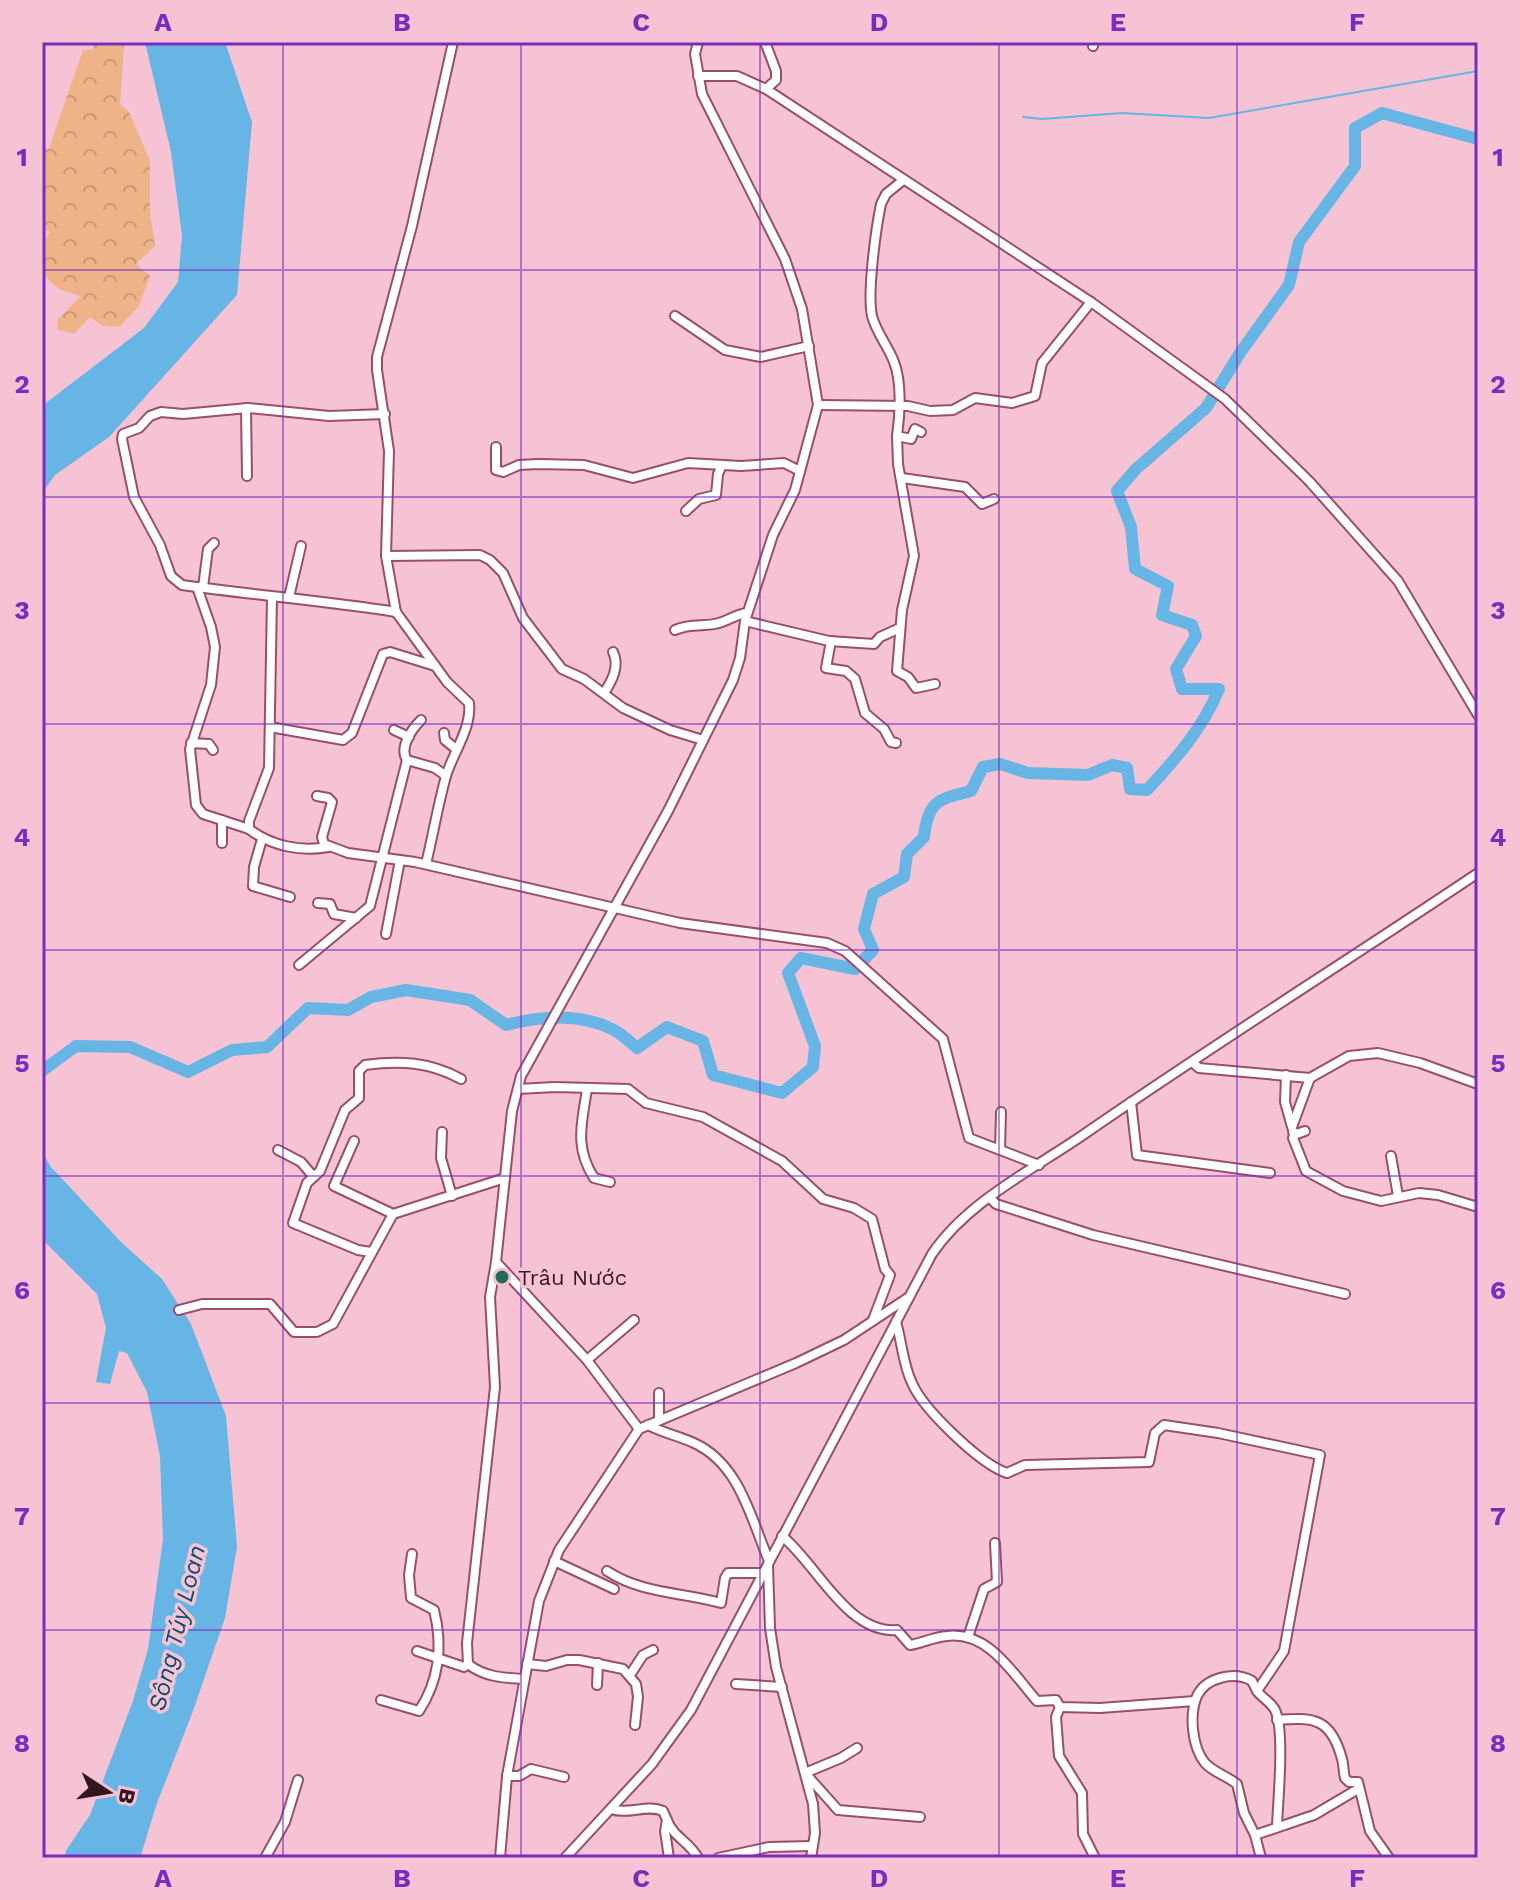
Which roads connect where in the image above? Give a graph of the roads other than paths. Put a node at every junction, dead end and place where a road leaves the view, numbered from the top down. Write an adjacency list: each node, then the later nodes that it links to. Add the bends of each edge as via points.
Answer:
1 (453, 42): 13 (street, via 377,357)
2 (698, 42): 4 (street)
3 (765, 42): 5 (street, via 776,71 776,80)
4 (698, 76): 5 (street, via 737,76); 9 (street, via 707,106 785,259)
5 (766, 89): 6 (street)
6 (902, 181): 7 (street); 11 (street, via 881,204 872,314 894,362)
7 (1091, 302): 11 (street, via 1042,363 1035,396 1012,403 975,398 953,410); 38 (street, via 1225,399 1309,481 1398,581)
8 (675, 316): 9 (street, via 725,350 761,357)
9 (809, 346): 10 (street)
10 (818, 405): 11 (street); 18 (street)
11 (900, 406): 15 (street)
12 (246, 408): 13 (street, via 329,416); 19 (street); 26 (street, via 155,413 122,436 134,497 171,576 182,585)
13 (385, 414): 25 (street)
14 (921, 432): 15 (street, via 915,429 911,439)
15 (897, 436): 20 (street)
16 (496, 447): 17 (street, via 496,470 503,472 519,465 584,465 633,478 688,463)
17 (722, 465): 18 (street, via 784,463); 22 (street, via 716,495 699,499)
18 (800, 471): 30 (street)
19 (247, 476)
20 (902, 478): 21 (street, via 965,487 982,504); 31 (street, via 914,556)
21 (994, 499)
22 (686, 511)
23 (214, 543): 26 (street)
24 (301, 546): 28 (street)
25 (386, 556): 29 (street); 37 (street, via 480,555 490,560 503,573 523,618 562,669)
26 (200, 587): 27 (street); 45 (street, via 214,666)
27 (272, 597): 28 (street); 40 (street)
28 (289, 597): 29 (street)
29 (396, 612): 35 (street)
30 (746, 617): 32 (street, via 736,614 721,623); 33 (street); 44 (street, via 733,680)
31 (900, 628): 33 (street, via 874,644); 36 (street, via 897,671 916,688)
32 (675, 630)
33 (831, 641): 46 (street, via 826,668 846,671 855,679 865,713)
34 (613, 652): 37 (street, via 615,671)
35 (435, 666): 40 (street, via 383,654 352,733 343,740); 47 (street, via 469,703)
36 (935, 684)
37 (604, 693): 44 (street, via 623,708)
38 (1478, 715)
39 (421, 720): 43 (street)
40 (270, 727): 53 (street, via 269,768)
41 (394, 730): 43 (street)
42 (444, 733): 47 (street)
43 (409, 737): 49 (street, via 403,753)
44 (703, 740): 63 (street)
45 (191, 743): 48 (street, via 209,744); 52 (street, via 197,808)
46 (896, 743)
47 (456, 749): 50 (street)
48 (213, 750)
49 (407, 760): 50 (street); 57 (street)
50 (446, 776): 59 (street)
51 (317, 796): 56 (street, via 332,802 322,837)
52 (222, 820): 53 (street); 55 (street)
53 (249, 829): 54 (street)
54 (262, 839): 56 (street, via 307,850); 61 (street, via 253,886)
55 (222, 843)
56 (332, 846): 57 (street)
57 (384, 858): 58 (street); 64 (street, via 370,906)
58 (400, 860): 59 (street); 65 (street)
59 (426, 864): 63 (street)
60 (1478, 873): 67 (street)
61 (290, 897)
62 (318, 903): 64 (street, via 330,904 334,914)
63 (614, 907): 72 (street); 81 (street, via 708,928 827,943 845,951 943,1039 969,1138)
64 (356, 918): 66 (street)
65 (386, 934)
66 (299, 965)
67 (1192, 1062): 68 (street, via 1199,1068); 74 (street)
68 (1286, 1075): 69 (street); 76 (street, via 1285,1102)
69 (1310, 1078): 71 (street, via 1349,1056 1378,1053); 76 (street)
70 (461, 1079): 85 (street, via 439,1067 397,1060 362,1066 359,1098 345,1110 320,1171)
71 (1478, 1084)
72 (518, 1089): 73 (street); 86 (street)
73 (587, 1089): 87 (street, via 578,1137 594,1178); 99 (street, via 628,1089 654,1106 703,1117 782,1161 823,1199 872,1219 890,1275)
74 (1131, 1102): 83 (street); 84 (street, via 1137,1155)
75 (1001, 1112): 81 (street)
76 (1293, 1131): 77 (street); 89 (street, via 1306,1171 1360,1197 1381,1201)
77 (1305, 1131)
78 (442, 1132): 88 (street, via 441,1158)
79 (354, 1141): 92 (street, via 334,1186)
80 (278, 1150): 85 (street, via 301,1162)
81 (1000, 1150): 83 (street)
82 (1391, 1156): 89 (street)
83 (1039, 1165): 90 (street)
84 (1270, 1173)
85 (313, 1176): 93 (street, via 300,1196 293,1223)
86 (505, 1178): 88 (street); 94 (street)
87 (610, 1182)
88 (452, 1196): 92 (street)
89 (1398, 1196): 91 (street, via 1438,1195)
90 (990, 1198): 95 (street, via 1093,1235); 96 (street, via 944,1236)
91 (1478, 1207)
92 (393, 1214): 93 (street)
93 (371, 1252): 97 (street, via 333,1324 317,1332 294,1332 270,1304 202,1304)
94 (496, 1262): 101 (street); 118 (street, via 490,1297 495,1387)
95 (1345, 1294)
96 (910, 1297): 99 (street); 100 (street)
97 (179, 1310)
98 (634, 1320): 101 (street)
99 (872, 1321): 103 (street, via 796,1363)
100 (896, 1322): 105 (street); 125 (street, via 908,1372 926,1407 979,1457 1007,1473 1025,1465 1149,1462 1155,1433 1164,1425 1320,1455 1284,1651)
101 (587, 1360): 104 (street)
102 (659, 1393): 103 (street)
103 (659, 1420): 104 (street)
104 (643, 1427): 108 (street); 109 (street, via 693,1443 724,1466 739,1486)
105 (782, 1536): 109 (street); 113 (street, via 829,1590 874,1628 897,1630 910,1645 950,1635)
106 (995, 1543): 113 (street, via 998,1581 984,1589)
107 (412, 1554): 116 (street, via 411,1598 434,1610)
108 (554, 1561): 111 (street); 119 (street, via 539,1601)
109 (768, 1562): 110 (street); 124 (street, via 770,1628)
110 (763, 1573): 111 (street, via 728,1573 721,1603 645,1590 611,1574); 137 (street, via 691,1710)
111 (614, 1589): 112 (street)
112 (623, 1596)
113 (968, 1637): 128 (street, via 988,1647 1037,1701 1056,1700)
114 (653, 1650): 120 (street)
115 (417, 1651): 116 (street)
116 (440, 1660): 118 (street); 126 (street, via 419,1711)
117 (598, 1663): 119 (street); 120 (street); 123 (street)
118 (468, 1664): 121 (street, via 495,1677)
119 (527, 1664): 121 (street)
120 (630, 1675): 130 (street, via 638,1697)
121 (524, 1679): 133 (street)
122 (736, 1684): 124 (street)
123 (597, 1685)
124 (782, 1687): 132 (street)
125 (1257, 1691): 127 (street, via 1246,1678 1226,1677 1206,1685); 129 (street, via 1274,1708)
126 (381, 1700)
127 (1195, 1701): 128 (street); 141 (street, via 1197,1750 1206,1765 1237,1784)
128 (1060, 1707): 150 (street, via 1059,1756 1082,1793 1083,1834)
129 (1277, 1720): 136 (street, via 1309,1718 1324,1725 1343,1761 1345,1778 1357,1781); 140 (street)
130 (635, 1725)
131 (857, 1748): 132 (street)
132 (805, 1773): 138 (street, via 838,1810); 142 (street, via 814,1813)
133 (507, 1776): 134 (street, via 531,1769); 144 (street)
134 (564, 1777)
135 (298, 1780): 143 (street, via 285,1822)
136 (1358, 1789): 140 (street, via 1314,1815); 152 (street, via 1370,1831)
137 (611, 1809): 139 (street, via 656,1808); 145 (street)
138 (920, 1817)
139 (667, 1820): 146 (street); 147 (street)
140 (1277, 1826): 141 (street)
141 (1255, 1835): 151 (street)
142 (812, 1846): 148 (street, via 769,1847); 149 (street)
143 (265, 1858)
144 (500, 1858)
145 (565, 1858)
146 (669, 1858)
147 (698, 1858)
148 (718, 1858)
149 (811, 1858)
150 (1095, 1858)
151 (1261, 1858)
152 (1389, 1858)

